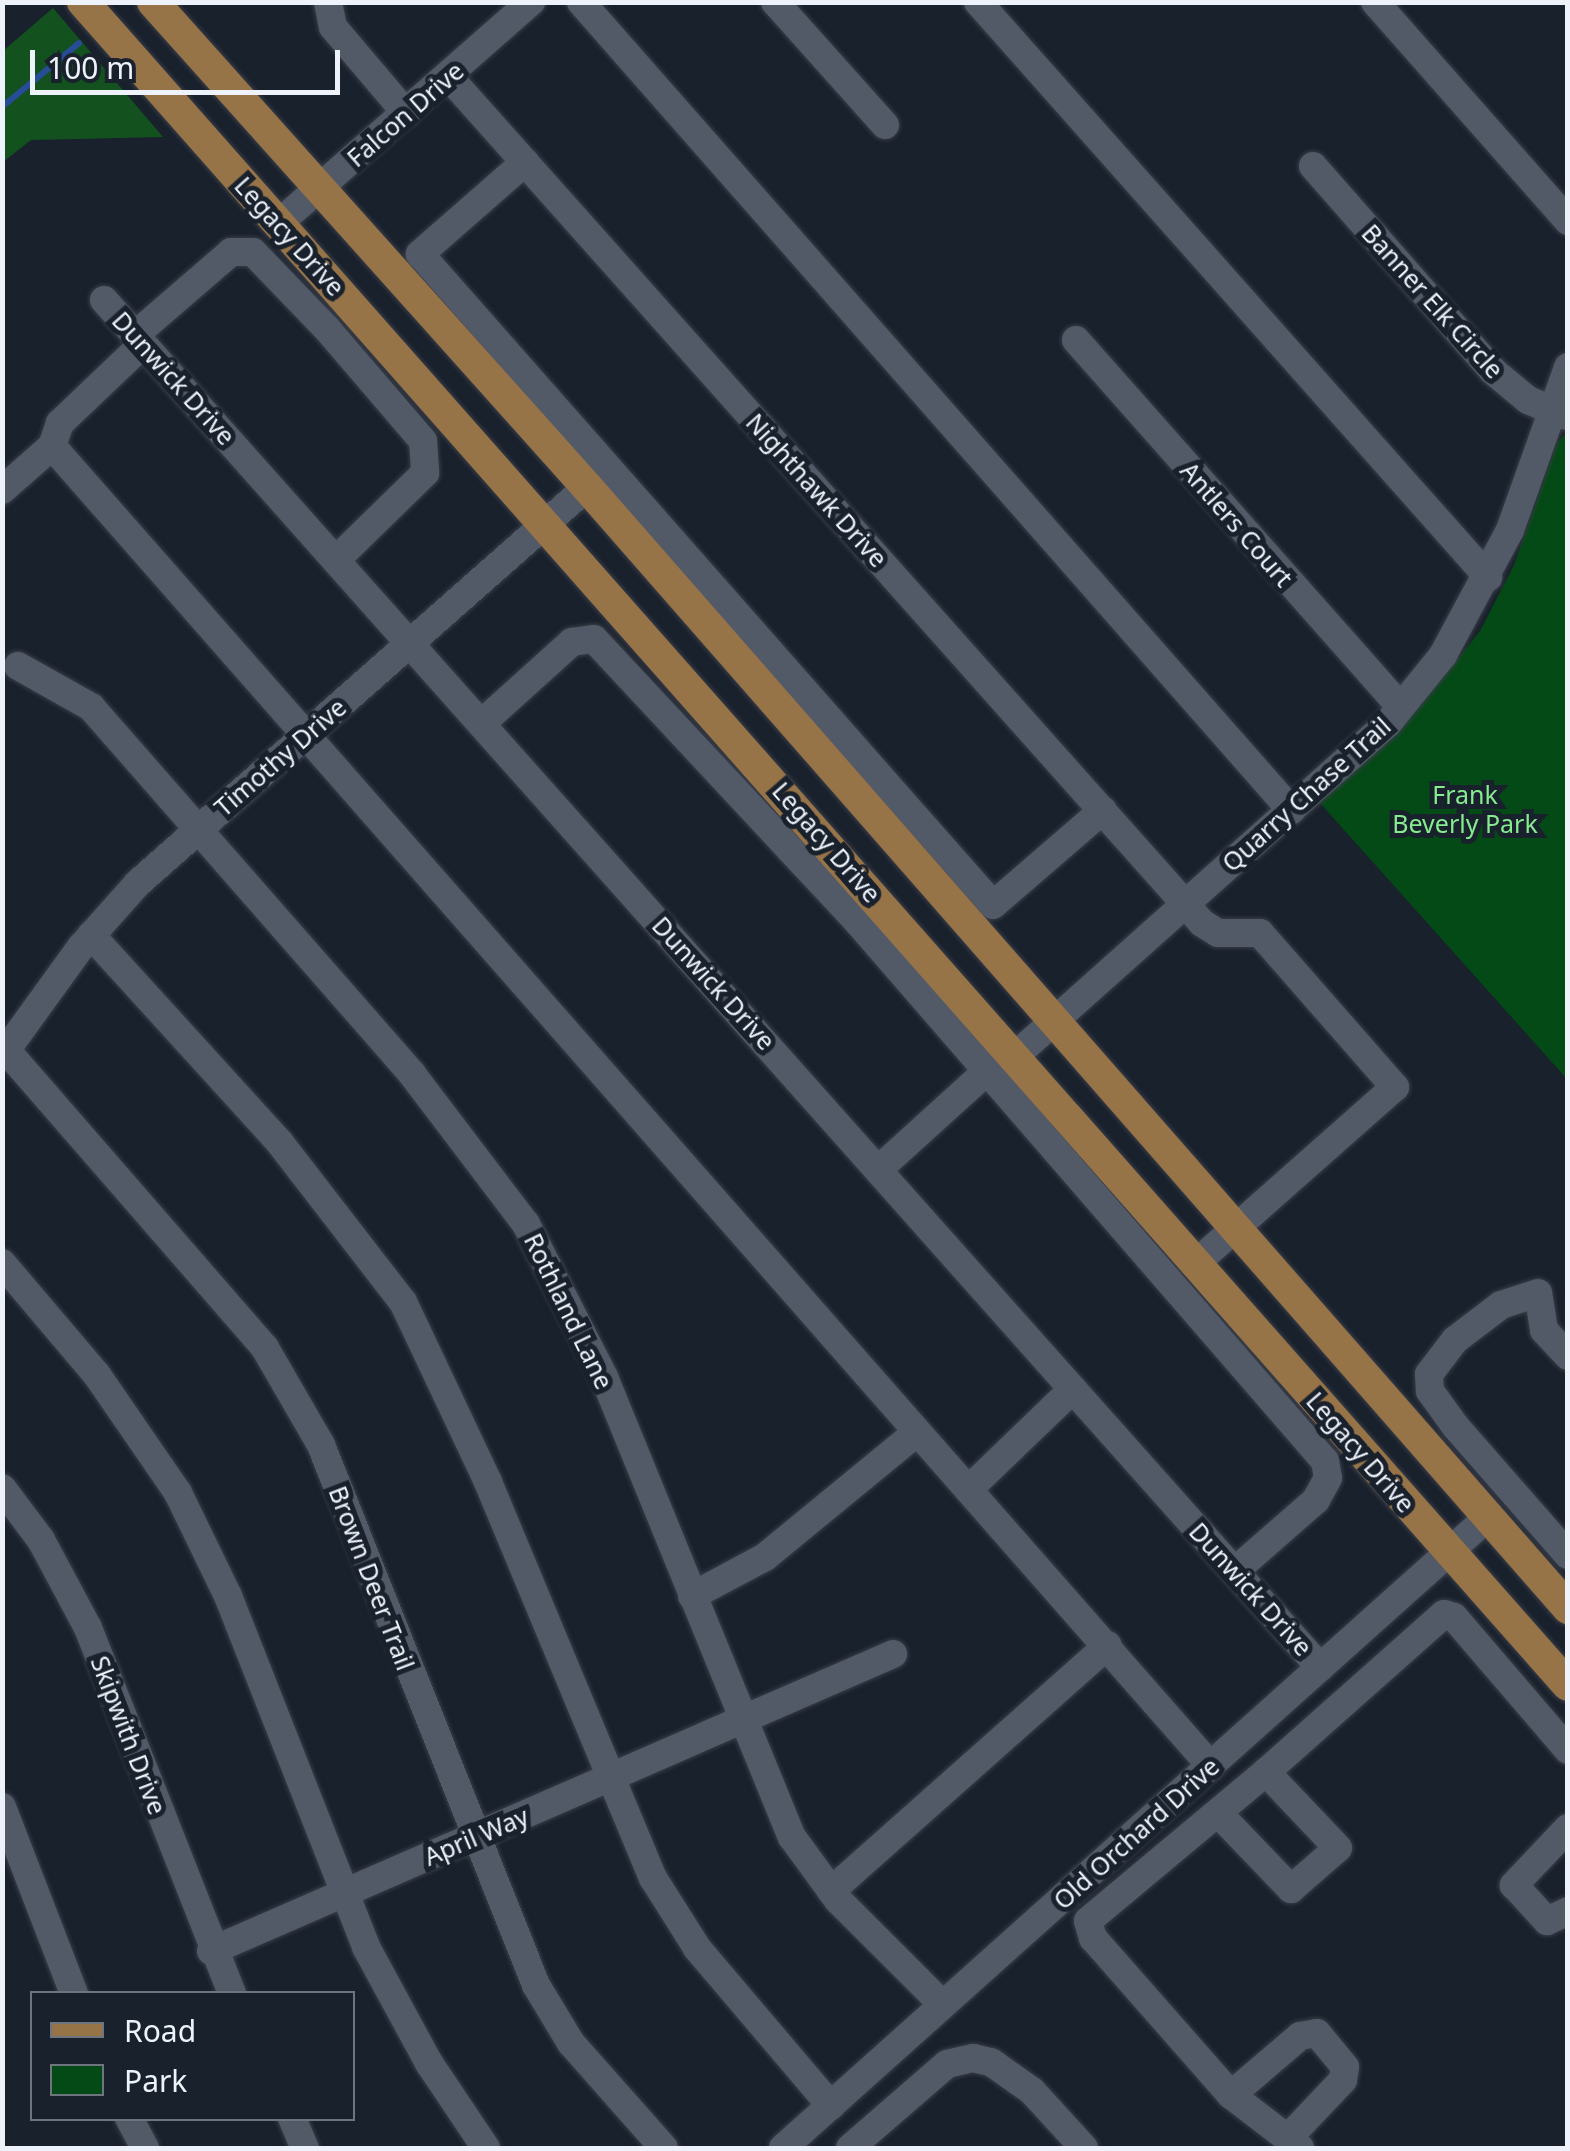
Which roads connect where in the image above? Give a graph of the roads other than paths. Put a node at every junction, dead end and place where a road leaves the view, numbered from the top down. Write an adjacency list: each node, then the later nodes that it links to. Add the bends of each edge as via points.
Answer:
1 (84, 2): 16 (main road, Legacy Drive)
2 (153, 2): 14 (main road, Legacy Drive)
3 (328, 2): 10 (street, via 333,27)
4 (531, 2): 9 (street, Falcon Drive)
5 (580, 2): 34 (street)
6 (775, 2): 11 (street)
7 (978, 2): 27 (street)
8 (1374, 2): 15 (street)
9 (448, 76): 10 (street, Falcon Drive); 12 (street, Nighthawk Drive)
10 (406, 113): 14 (street, Falcon Drive)
11 (885, 125)
12 (525, 162): 33 (street, Nighthawk Drive); 33 (street, via 420,254 993,905)
13 (1313, 166): 21 (street, Banner Elk Circle, via 1494,372)
14 (320, 190): 16 (street, Falcon Drive); 23 (main road, Legacy Drive)
15 (1568, 221)
16 (278, 224): 25 (main road, Legacy Drive)
17 (104, 300): 18 (street, Dunwick Drive)
18 (139, 340): 22 (street, via 60,423); 26 (street, Dunwick Drive); 26 (street, via 231,252 253,252 328,330 423,441 426,473)
19 (1076, 340): 30 (street, Antlers Court)
20 (1568, 367): 21 (street, Quarry Chase Trail)
21 (1560, 414): 27 (street, Quarry Chase Trail)
22 (52, 446): 24 (street); 32 (street)
23 (587, 487): 25 (street, Timothy Drive); 38 (main road, Legacy Drive)
24 (2, 490)
25 (546, 523): 28 (street, Timothy Drive); 40 (main road, Legacy Drive)
26 (338, 559): 28 (street, Dunwick Drive)
27 (1488, 577): 30 (street, Quarry Chase Trail, via 1443,655)
28 (411, 641): 31 (street, Dunwick Drive); 32 (street, Timothy Drive)
29 (18, 666): 35 (street, Rothland Lane, via 82,700)
30 (1400, 706): 34 (street, Quarry Chase Trail)
31 (483, 722): 41 (street, via 572,642 594,638 716,762); 42 (street, Dunwick Drive)
32 (304, 735): 35 (street, Timothy Drive); 48 (street)
33 (1103, 810): 36 (street, Nighthawk Drive)
34 (1292, 810): 36 (street, Quarry Chase Trail)
35 (200, 828): 37 (street, Timothy Drive); 55 (street, Rothland Lane, via 412,1074 526,1224 604,1377)
36 (1186, 904): 38 (street, Quarry Chase Trail); 43 (street, Nighthawk Drive, via 1218,933 1260,933 1395,1088)
37 (90, 936): 39 (street, Timothy Drive); 65 (street, via 280,1143 403,1302 488,1482)
38 (1054, 1022): 40 (street, Quarry Chase Trail); 43 (main road, Legacy Drive)
39 (5, 1053): 69 (street, Brown Deer Trail, via 265,1348 320,1445)
40 (1015, 1056): 45 (main road, Legacy Drive)
41 (985, 1073): 42 (street); 54 (street, via 1325,1461 1328,1478 1316,1500)
42 (879, 1169): 47 (street, Dunwick Drive)
43 (1234, 1228): 45 (street); 51 (main road, Legacy Drive)
44 (2, 1263): 71 (street, via 97,1375 178,1493 228,1596)
45 (1196, 1263): 52 (main road, Legacy Drive)
46 (1568, 1356): 53 (street, via 1544,1330 1538,1292 1502,1305 1455,1340 1429,1374 1430,1392)
47 (1073, 1389): 50 (street); 54 (street, Dunwick Drive)
48 (916, 1432): 50 (street); 55 (street, via 764,1558)
49 (2, 1488): 73 (street, Skipwith Drive, via 41,1540 88,1628)
50 (968, 1489): 57 (street)
51 (1488, 1518): 52 (street, Old Orchard Drive); 56 (main road, Legacy Drive)
52 (1449, 1552): 59 (street, Old Orchard Drive); 60 (main road, Legacy Drive)
53 (1568, 1554)
54 (1235, 1571): 59 (street, Dunwick Drive)
55 (692, 1596): 61 (street, Rothland Lane)
56 (1568, 1608)
57 (1108, 1645): 63 (street); 70 (street)
58 (894, 1654): 61 (street, April Way)
59 (1320, 1668): 63 (street, Old Orchard Drive)
60 (1568, 1685)
61 (742, 1720): 65 (street, April Way); 70 (street, Rothland Lane, via 792,1837)
62 (1568, 1750): 64 (street, via 1454,1617 1444,1614)
63 (1210, 1766): 76 (street, Old Orchard Drive)
64 (1266, 1772): 67 (street); 67 (street, via 1338,1848 1291,1888)
65 (610, 1778): 69 (street, April Way); 78 (street, via 654,1878 698,1948)
66 (2, 1807): 74 (street)
67 (1219, 1814): 77 (street, via 1088,1921 1093,1938)
68 (1568, 1828): 72 (street, via 1514,1886 1547,1921)
69 (472, 1838): 71 (street, April Way); 85 (street, Brown Deer Trail, via 553,2017)
70 (831, 1891): 76 (street, Rothland Lane)
71 (344, 1893): 73 (street, April Way); 84 (street, via 396,2006)
72 (1568, 1911)
73 (211, 1950): 75 (street, Skipwith Drive)
74 (73, 1991)
75 (231, 1991)
76 (943, 2006): 78 (street, Old Orchard Drive)
77 (1231, 2095): 81 (street); 81 (street, via 1300,2036 1317,2033 1345,2067 1343,2080)
78 (830, 2106): 86 (street, Old Orchard Drive)
79 (131, 2121): 82 (street)
80 (293, 2121): 83 (street)
81 (1294, 2143)
82 (145, 2148)
83 (305, 2148)
84 (486, 2148)
85 (664, 2148)
86 (783, 2148)
87 (850, 2148): 88 (street, via 933,2075 972,2058 991,2062 1032,2091)
88 (1084, 2148)

